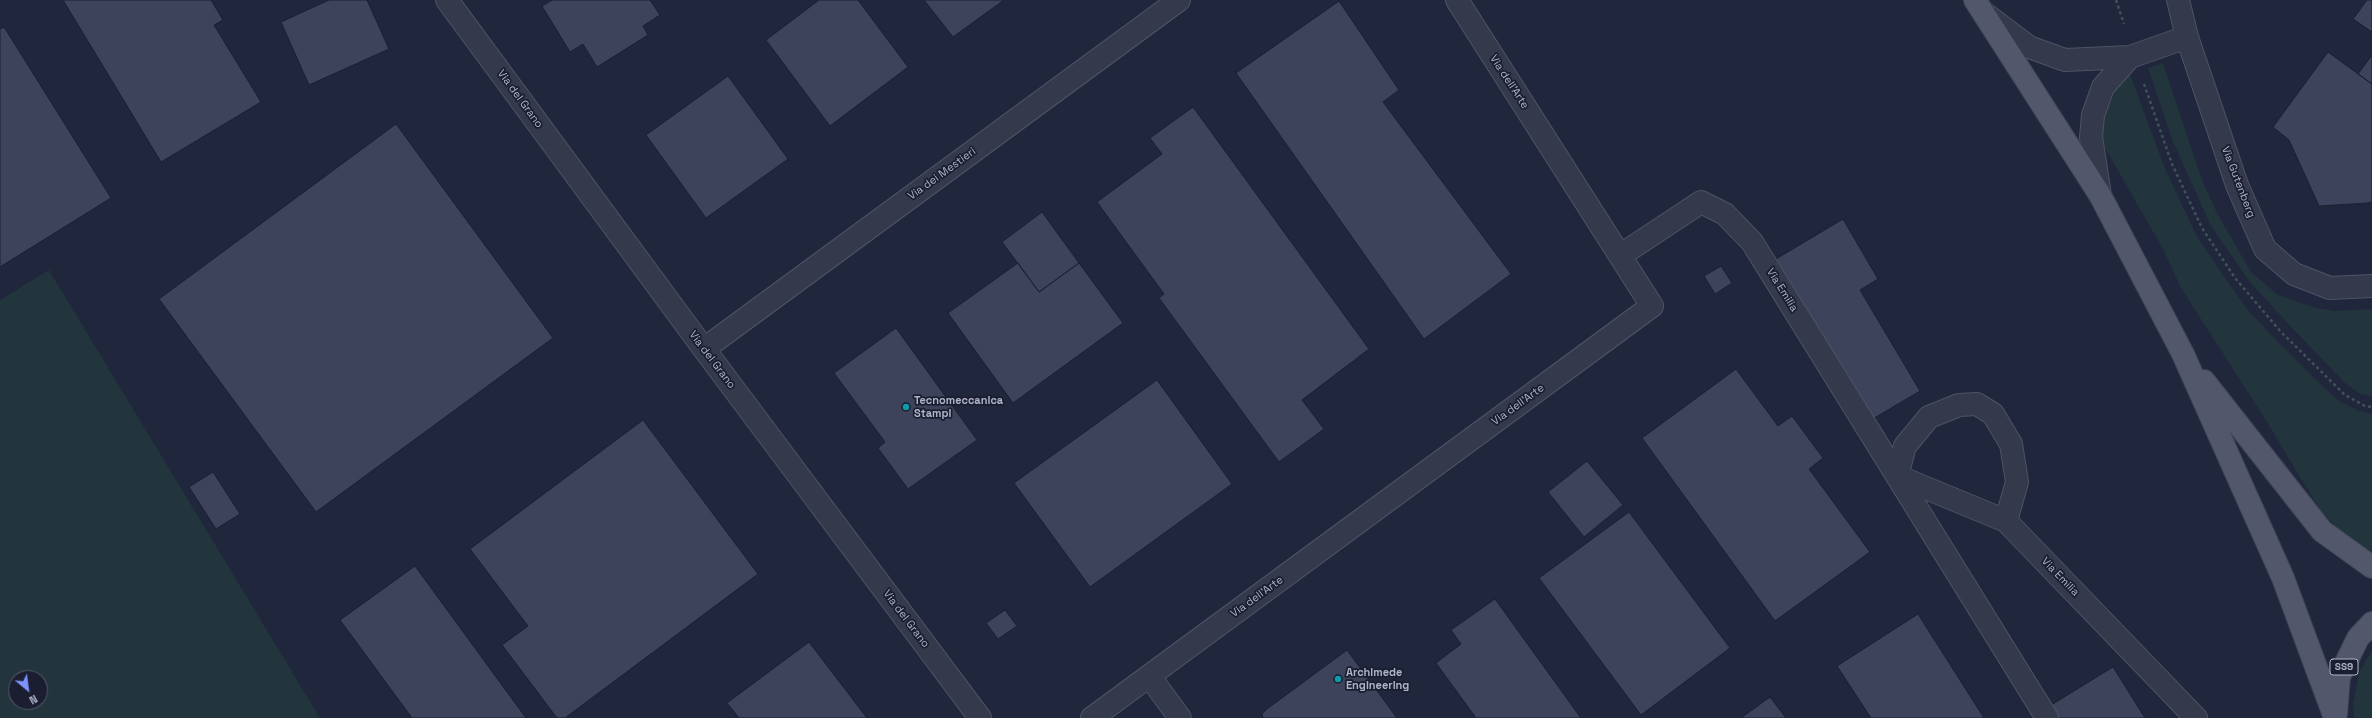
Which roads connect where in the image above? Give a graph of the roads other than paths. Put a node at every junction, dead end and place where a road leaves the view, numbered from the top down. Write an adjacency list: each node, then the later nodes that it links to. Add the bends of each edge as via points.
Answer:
1 (447, 0): 11 (street, Via del Grano)
2 (1179, 0): 11 (street, Via dei Mestieri)
3 (1457, 0): 9 (street, Via dell'Arte)
4 (2178, 0): 6 (street, Via Gutenberg)
5 (1979, 6): 7 (street, via 2029,47 2065,60); 8 (main road)
6 (2187, 37): 7 (street); 10 (street, Via Gutenberg, via 2237,185 2265,249 2294,274 2330,288)
7 (2130, 57): 8 (street, via 2103,87 2093,115 2091,137)
8 (2100, 195): 12 (main road)
9 (1621, 255): 13 (street, Via Emilia, via 1701,202 1725,214 1752,242); 17 (street, Via dell'Arte, via 1652,306)
10 (2372, 286)
11 (704, 349): 18 (street, Via del Grano)
12 (2183, 354): 15 (main road, via 2322,531); 23 (main road, via 2284,578)
13 (1897, 476): 14 (street, Via Emilia); 14 (street, via 1905,446 1929,417 1959,405 1977,404 1993,414 2012,444 2017,482); 21 (street, Via Emilia)
14 (2006, 521): 22 (street, Via Emilia)
15 (2372, 567)
16 (2372, 623): 23 (main road, SS9, via 2358,638 2339,676)
17 (1150, 677): 19 (street, Via dell'Arte); 20 (street)
18 (980, 718)
19 (1092, 718)
20 (1180, 718)
21 (2047, 718)
22 (2196, 718)
23 (2335, 718)

